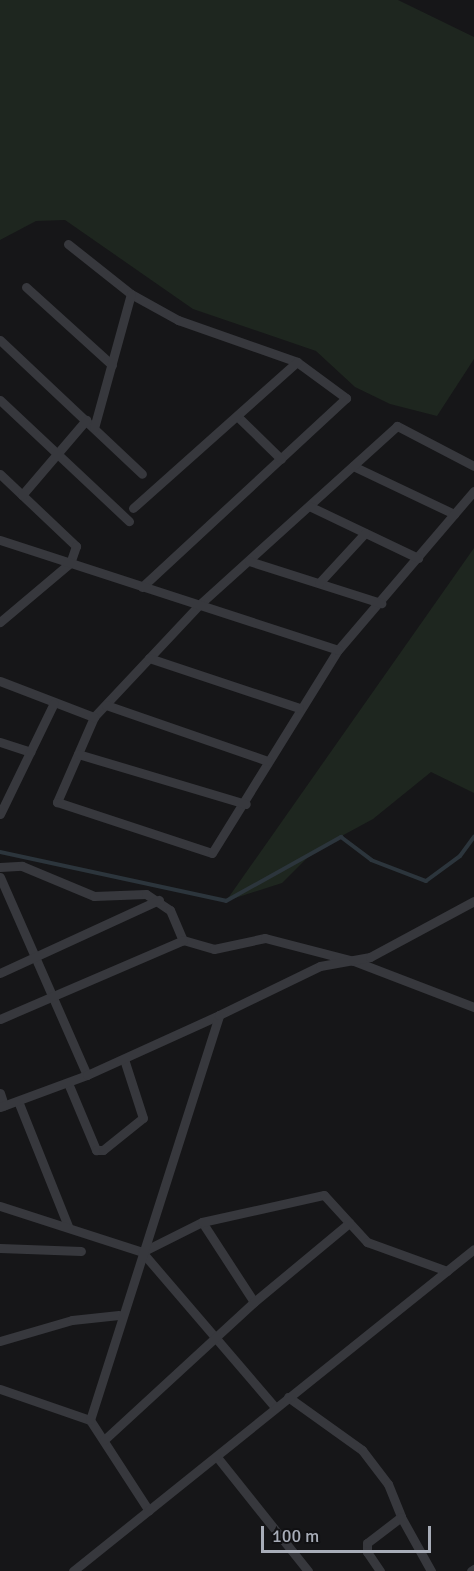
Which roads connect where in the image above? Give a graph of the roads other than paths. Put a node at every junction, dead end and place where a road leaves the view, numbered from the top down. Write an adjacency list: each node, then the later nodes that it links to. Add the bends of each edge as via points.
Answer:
1 (68, 244): 3 (street)
2 (26, 287): 6 (street)
3 (131, 294): 5 (street, via 178,320); 6 (street)
4 (0, 340): 9 (street)
5 (297, 362): 8 (street); 12 (street, via 346,398)
6 (112, 365): 10 (street)
7 (0, 400): 11 (street)
8 (238, 417): 12 (street); 20 (street)
9 (86, 420): 10 (street); 11 (street)
10 (94, 428): 16 (street)
11 (57, 454): 18 (street); 22 (street)
12 (280, 459): 29 (street)
13 (353, 466): 14 (street, via 397,426); 19 (street); 21 (street)
14 (474, 466)
15 (0, 474): 18 (street)
16 (142, 474)
17 (474, 491): 21 (street)
18 (22, 495): 27 (street, via 76,546)
19 (309, 506): 23 (street); 26 (street)
20 (133, 508)
21 (454, 514): 25 (street)
22 (129, 521)
23 (365, 533): 25 (street); 28 (street)
24 (2, 544): 27 (street)
25 (418, 558): 30 (street)
26 (249, 561): 28 (street); 31 (street)
27 (70, 563): 29 (street); 32 (street)
28 (320, 583): 30 (street)
29 (142, 587): 31 (street)
30 (381, 603): 33 (street)
31 (200, 605): 33 (street); 34 (street)
32 (0, 622)
33 (338, 650): 38 (street)
34 (149, 658): 37 (street); 38 (street)
35 (0, 681): 36 (street)
36 (54, 703): 39 (street); 41 (street)
37 (105, 705): 39 (street); 43 (street)
38 (299, 708): 43 (street)
39 (94, 717): 42 (street)
40 (0, 742): 41 (street)
41 (30, 752): 44 (street)
42 (78, 754): 45 (street); 45 (street, via 57,802 212,853)
43 (268, 761): 45 (street)
44 (4, 800): 46 (street)
45 (246, 804)
46 (0, 814)
47 (0, 867): 49 (street, via 22,866 94,896 146,894)
48 (0, 877): 52 (street)
49 (159, 900): 51 (street, via 170,910); 52 (street)
50 (474, 901): 53 (street)
51 (183, 940): 53 (street, via 214,950 265,938); 55 (street)
52 (33, 958): 54 (street); 55 (street)
53 (354, 961): 56 (street); 57 (street, via 320,966)
54 (0, 972)
55 (56, 998): 58 (street); 60 (street)
56 (474, 1007)
57 (219, 1015): 59 (street); 72 (street)
58 (0, 1019)
59 (124, 1059): 60 (street); 61 (street, via 143,1118 103,1150 96,1150)
60 (87, 1075): 61 (street)
61 (68, 1083): 63 (street)
62 (0, 1093): 64 (street)
63 (18, 1101): 64 (street); 68 (street)
64 (2, 1106)
65 (0, 1206): 68 (street)
66 (202, 1222): 67 (street, via 324,1195); 72 (street); 74 (street)
67 (349, 1223): 73 (street, via 367,1242); 74 (street)
68 (68, 1226): 72 (street)
69 (0, 1248): 71 (street)
70 (474, 1249): 73 (street)
71 (81, 1251)
72 (142, 1252): 75 (street); 77 (street)
73 (447, 1272): 79 (street)
74 (254, 1302): 77 (street)
75 (119, 1315): 76 (street, via 72,1320); 81 (street)
76 (0, 1341)
77 (217, 1341): 80 (street); 82 (street)
78 (0, 1389): 81 (street)
79 (288, 1397): 80 (street); 85 (street, via 362,1450 388,1484)
80 (275, 1407): 83 (street)
81 (90, 1420): 82 (street)
82 (104, 1440): 84 (street)
83 (217, 1457): 84 (street); 87 (street)
84 (149, 1510): 86 (street)
85 (401, 1517): 88 (street, via 367,1543 367,1552); 89 (street)
86 (73, 1571)
87 (308, 1571)
88 (380, 1571)
89 (431, 1571)

